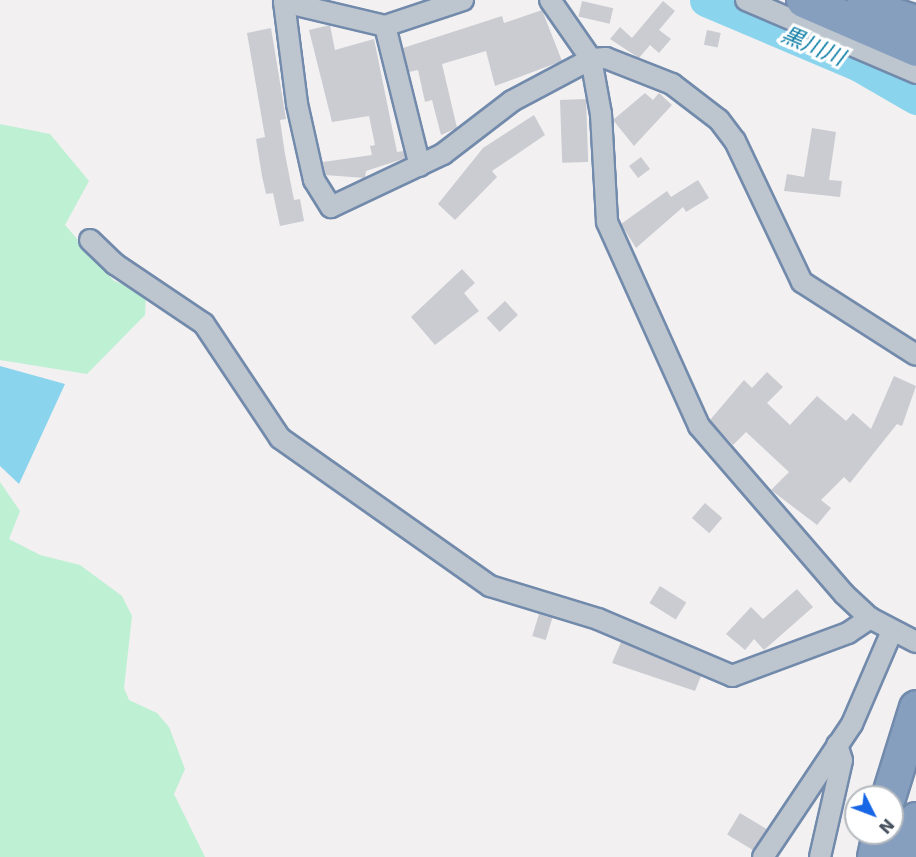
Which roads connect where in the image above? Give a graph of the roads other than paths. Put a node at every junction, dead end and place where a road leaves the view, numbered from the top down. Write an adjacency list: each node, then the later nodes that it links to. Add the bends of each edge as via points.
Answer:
1 (463, 0): 7 (street)
2 (550, 0): 9 (street)
3 (746, 0): 10 (street)
4 (803, 0): 8 (highway)
5 (849, 0): 6 (highway)
6 (916, 22)
7 (385, 26): 11 (street); 11 (street, via 284,2 314,180 331,207)
8 (916, 49)
9 (591, 59): 11 (street, via 512,100); 13 (street, via 606,58 672,84 718,120 735,141 802,282); 14 (street, via 601,114 607,222 686,399 705,433)
10 (916, 73)
11 (420, 166)
12 (90, 240): 14 (street, via 115,264 204,324 280,438 490,586 598,620 732,676 848,633)
13 (916, 355)
14 (870, 618): 15 (street)
15 (892, 631): 16 (street); 18 (street, via 852,724)
16 (916, 642)
17 (916, 707): 19 (highway)
18 (837, 745): 21 (street); 22 (street, via 842,760)
19 (892, 785)
20 (916, 819): 23 (highway)
21 (763, 857)
22 (820, 857)
23 (907, 857)

